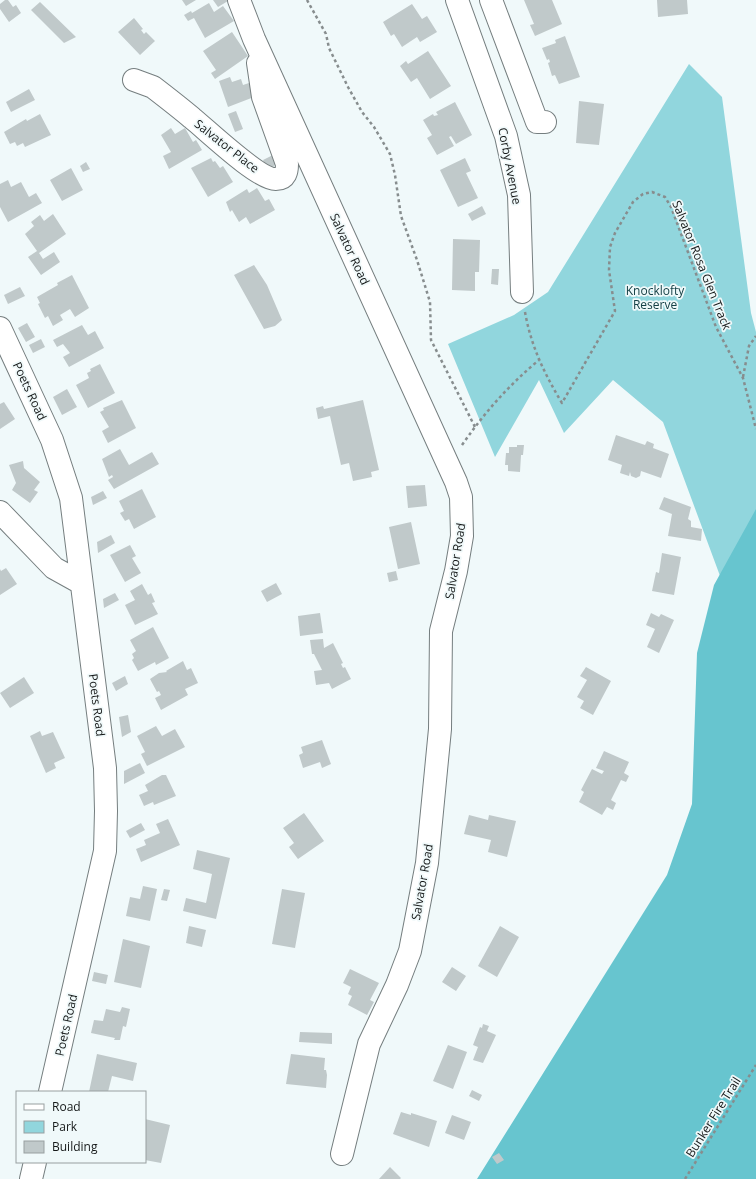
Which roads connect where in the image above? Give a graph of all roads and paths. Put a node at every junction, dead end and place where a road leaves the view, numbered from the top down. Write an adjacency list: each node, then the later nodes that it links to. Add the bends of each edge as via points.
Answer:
1 (239, 0): 5 (street, Salvator Road)
2 (307, 0): 13 (path, via 326,34 329,48 348,87 390,154 401,216 430,302 432,340)
3 (458, 0): 8 (street, Corby Avenue, via 506,136 518,195)
4 (490, 0): 7 (street, via 537,122)
5 (254, 39): 6 (street, Salvator Place, via 263,98 287,164 287,171 281,178 270,178 249,166 153,87); 15 (street, Salvator Road)
6 (134, 80)
7 (545, 122)
8 (522, 292): 11 (path, Salvator Rosa Glen Track, via 530,336)
9 (0, 328): 17 (street, Poets Road, via 52,440 71,498)
10 (756, 336): 12 (path, Salvator Rosa Glen Track, via 749,346)
11 (539, 360): 12 (path, Salvator Rosa Glen Track, via 541,368 562,403 615,311 609,270 610,247 615,233 632,202 643,194 652,192 665,197 671,207 716,327); 13 (path, via 512,382)
12 (743, 378): 14 (path, Salvator Rosa Glen Track)
13 (475, 427): 15 (path)
14 (756, 429)
15 (448, 466): 20 (street, Salvator Road, via 461,497 462,521 456,571 441,631 440,729 427,862 410,951 369,1044)
16 (0, 512): 17 (street, via 54,568)
17 (81, 583): 19 (street, Poets Road, via 105,768 105,851)
18 (756, 1066): 23 (path, Bunker Fire Trail)
19 (50, 1091)
20 (342, 1154)
21 (35, 1163): 22 (street)
22 (31, 1179)
23 (685, 1179)

